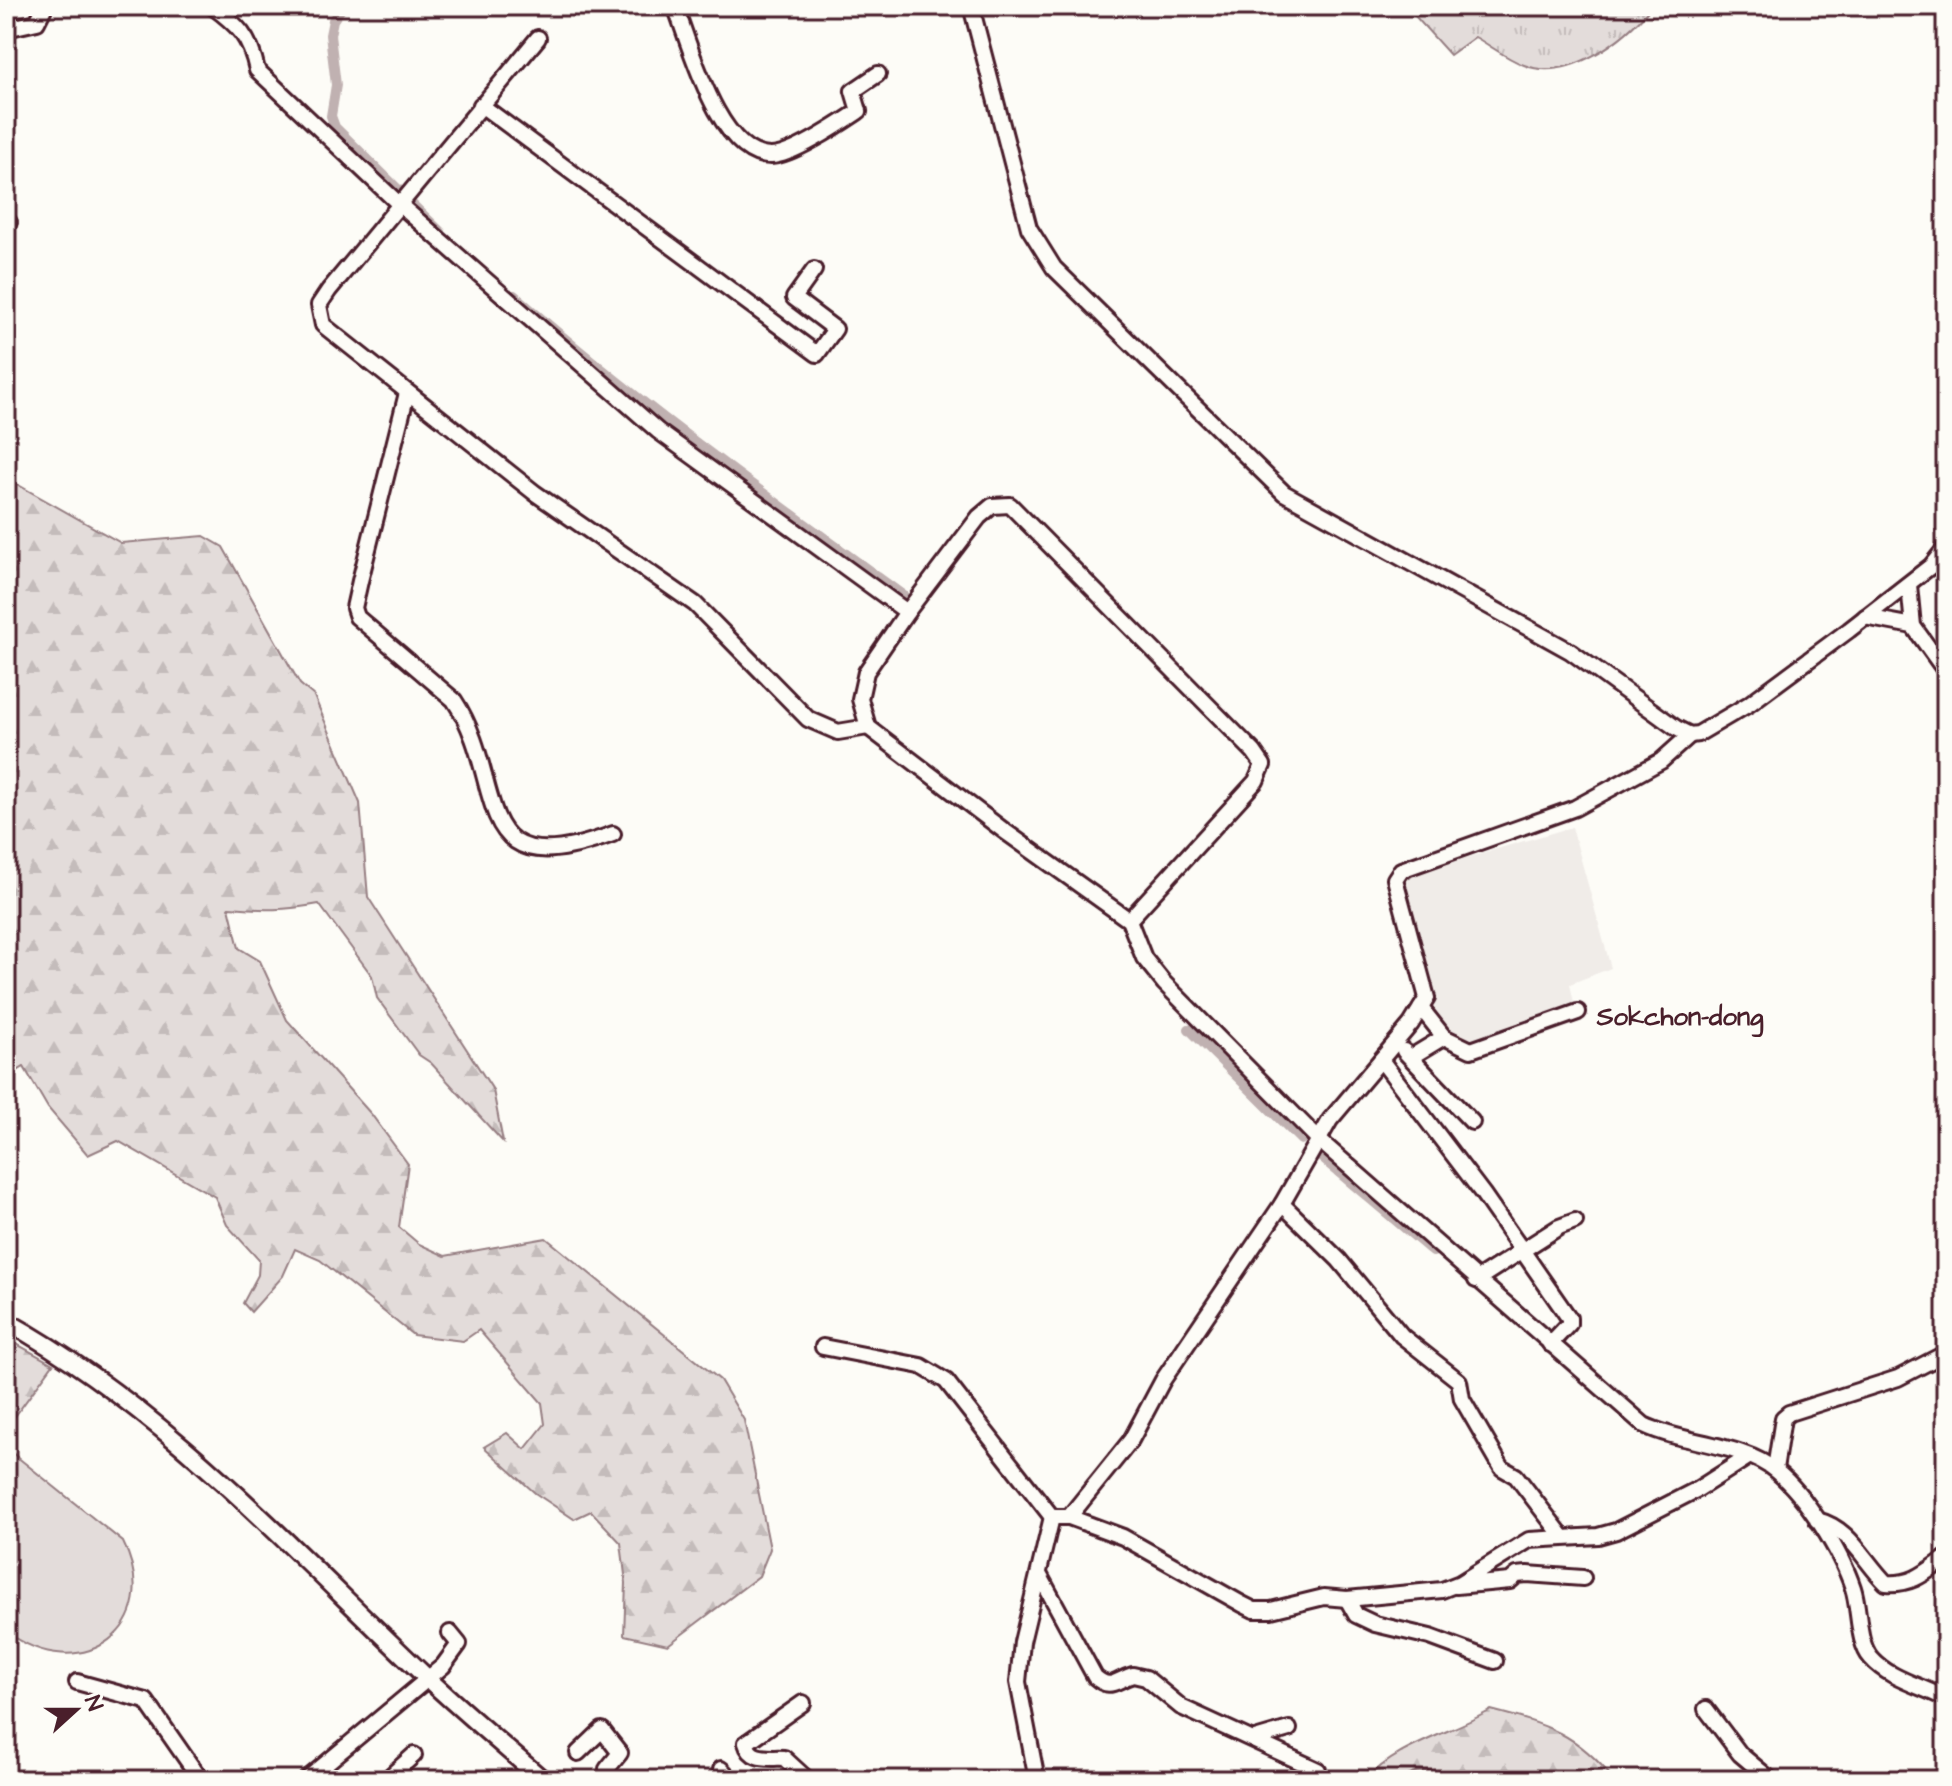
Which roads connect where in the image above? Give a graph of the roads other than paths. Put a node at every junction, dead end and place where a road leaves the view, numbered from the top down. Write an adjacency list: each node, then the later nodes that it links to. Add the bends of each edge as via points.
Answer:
1 (45, 6): 5 (street, via 37,22)
2 (212, 6): 9 (street, via 242,28 257,70)
3 (675, 6): 7 (street, via 711,102 733,136 759,154 781,155 859,111 853,91)
4 (971, 6): 19 (street, via 1029,228 1054,268 1284,493 1570,651)
5 (6, 29)
6 (538, 38): 8 (street)
7 (878, 74)
8 (481, 105): 9 (street); 10 (street, via 817,354 835,329 794,298)
9 (399, 204): 11 (street, via 329,290 319,316 333,336); 14 (street, via 658,431)
10 (814, 270)
11 (407, 393): 18 (street, via 535,493 695,604 808,719 838,732); 20 (street, via 360,581 357,617 454,700 465,716 497,820 515,842 560,850)
12 (1946, 547): 13 (street)
13 (1909, 585): 15 (street); 16 (street)
14 (907, 612): 18 (street, via 866,672 860,699); 21 (street, via 979,517 992,506 1010,505 1254,752 1263,765 1256,781)
15 (1865, 617): 16 (street); 19 (street, via 1749,704)
16 (1913, 626): 17 (street)
17 (1946, 672)
18 (868, 727): 21 (street)
19 (1690, 735): 22 (street, via 1661,761 1575,808 1401,870 1396,887 1427,989)
20 (613, 834)
21 (1129, 920): 29 (street, via 1144,958 1164,983)
22 (1421, 1008): 24 (street); 25 (street)
23 (1578, 1012): 24 (street, via 1471,1050)
24 (1444, 1037): 26 (street)
25 (1395, 1043): 26 (street); 27 (street)
26 (1411, 1057): 28 (street)
27 (1381, 1060): 29 (street); 32 (street)
28 (1472, 1122)
29 (1319, 1140): 30 (street); 33 (street)
30 (1282, 1204): 41 (street, via 1163,1380 1131,1440); 43 (street, via 1339,1260 1402,1336 1459,1381 1462,1399 1502,1468 1516,1476)
31 (1575, 1221): 32 (street)
32 (1522, 1250): 33 (street); 35 (street, via 1569,1318)
33 (1476, 1280): 35 (street)
34 (6, 1321): 51 (main road, via 117,1392 272,1529)
35 (1550, 1344): 38 (street, via 1644,1425)
36 (823, 1347): 40 (street, via 921,1366 946,1381)
37 (1946, 1353): 39 (street, via 1898,1378 1789,1413 1783,1418)
38 (1748, 1457): 39 (street); 43 (street, via 1616,1531)
39 (1775, 1469): 42 (street)
40 (1052, 1517): 41 (street); 45 (street)
41 (1069, 1517): 48 (street, via 1123,1537 1254,1610 1324,1597)
42 (1817, 1520): 44 (street, via 1844,1533 1886,1583 1921,1578); 53 (street, via 1853,1588 1866,1652 1886,1671)
43 (1563, 1537): 47 (street, via 1516,1545)
44 (1946, 1558)
45 (1039, 1574): 57 (street, via 1104,1685 1133,1675 1146,1678 1181,1707); 60 (street, via 1018,1682)
46 (1583, 1578): 47 (street, via 1517,1575 1510,1581)
47 (1451, 1586): 48 (street)
48 (1347, 1599): 50 (street, via 1356,1615 1375,1624)
49 (450, 1633): 51 (street, via 459,1644 456,1651)
50 (1495, 1661)
51 (428, 1680): 63 (street); 65 (main road)
52 (77, 1682): 62 (street, via 146,1701)
53 (1946, 1699)
54 (803, 1703): 67 (street, via 746,1743 753,1755 784,1758)
55 (1706, 1709): 70 (street, via 1740,1754)
56 (1289, 1729): 57 (street)
57 (1255, 1739): 61 (street)
58 (578, 1753): 66 (street, via 602,1730 620,1753 607,1769)
59 (414, 1755): 64 (street)
60 (1033, 1761): 68 (street); 69 (street)
61 (1318, 1770)
62 (201, 1780)
63 (308, 1780)
64 (386, 1780)
65 (543, 1780)
66 (607, 1780)
67 (808, 1780)
68 (1037, 1780)
69 (1046, 1780)
70 (1771, 1780)

